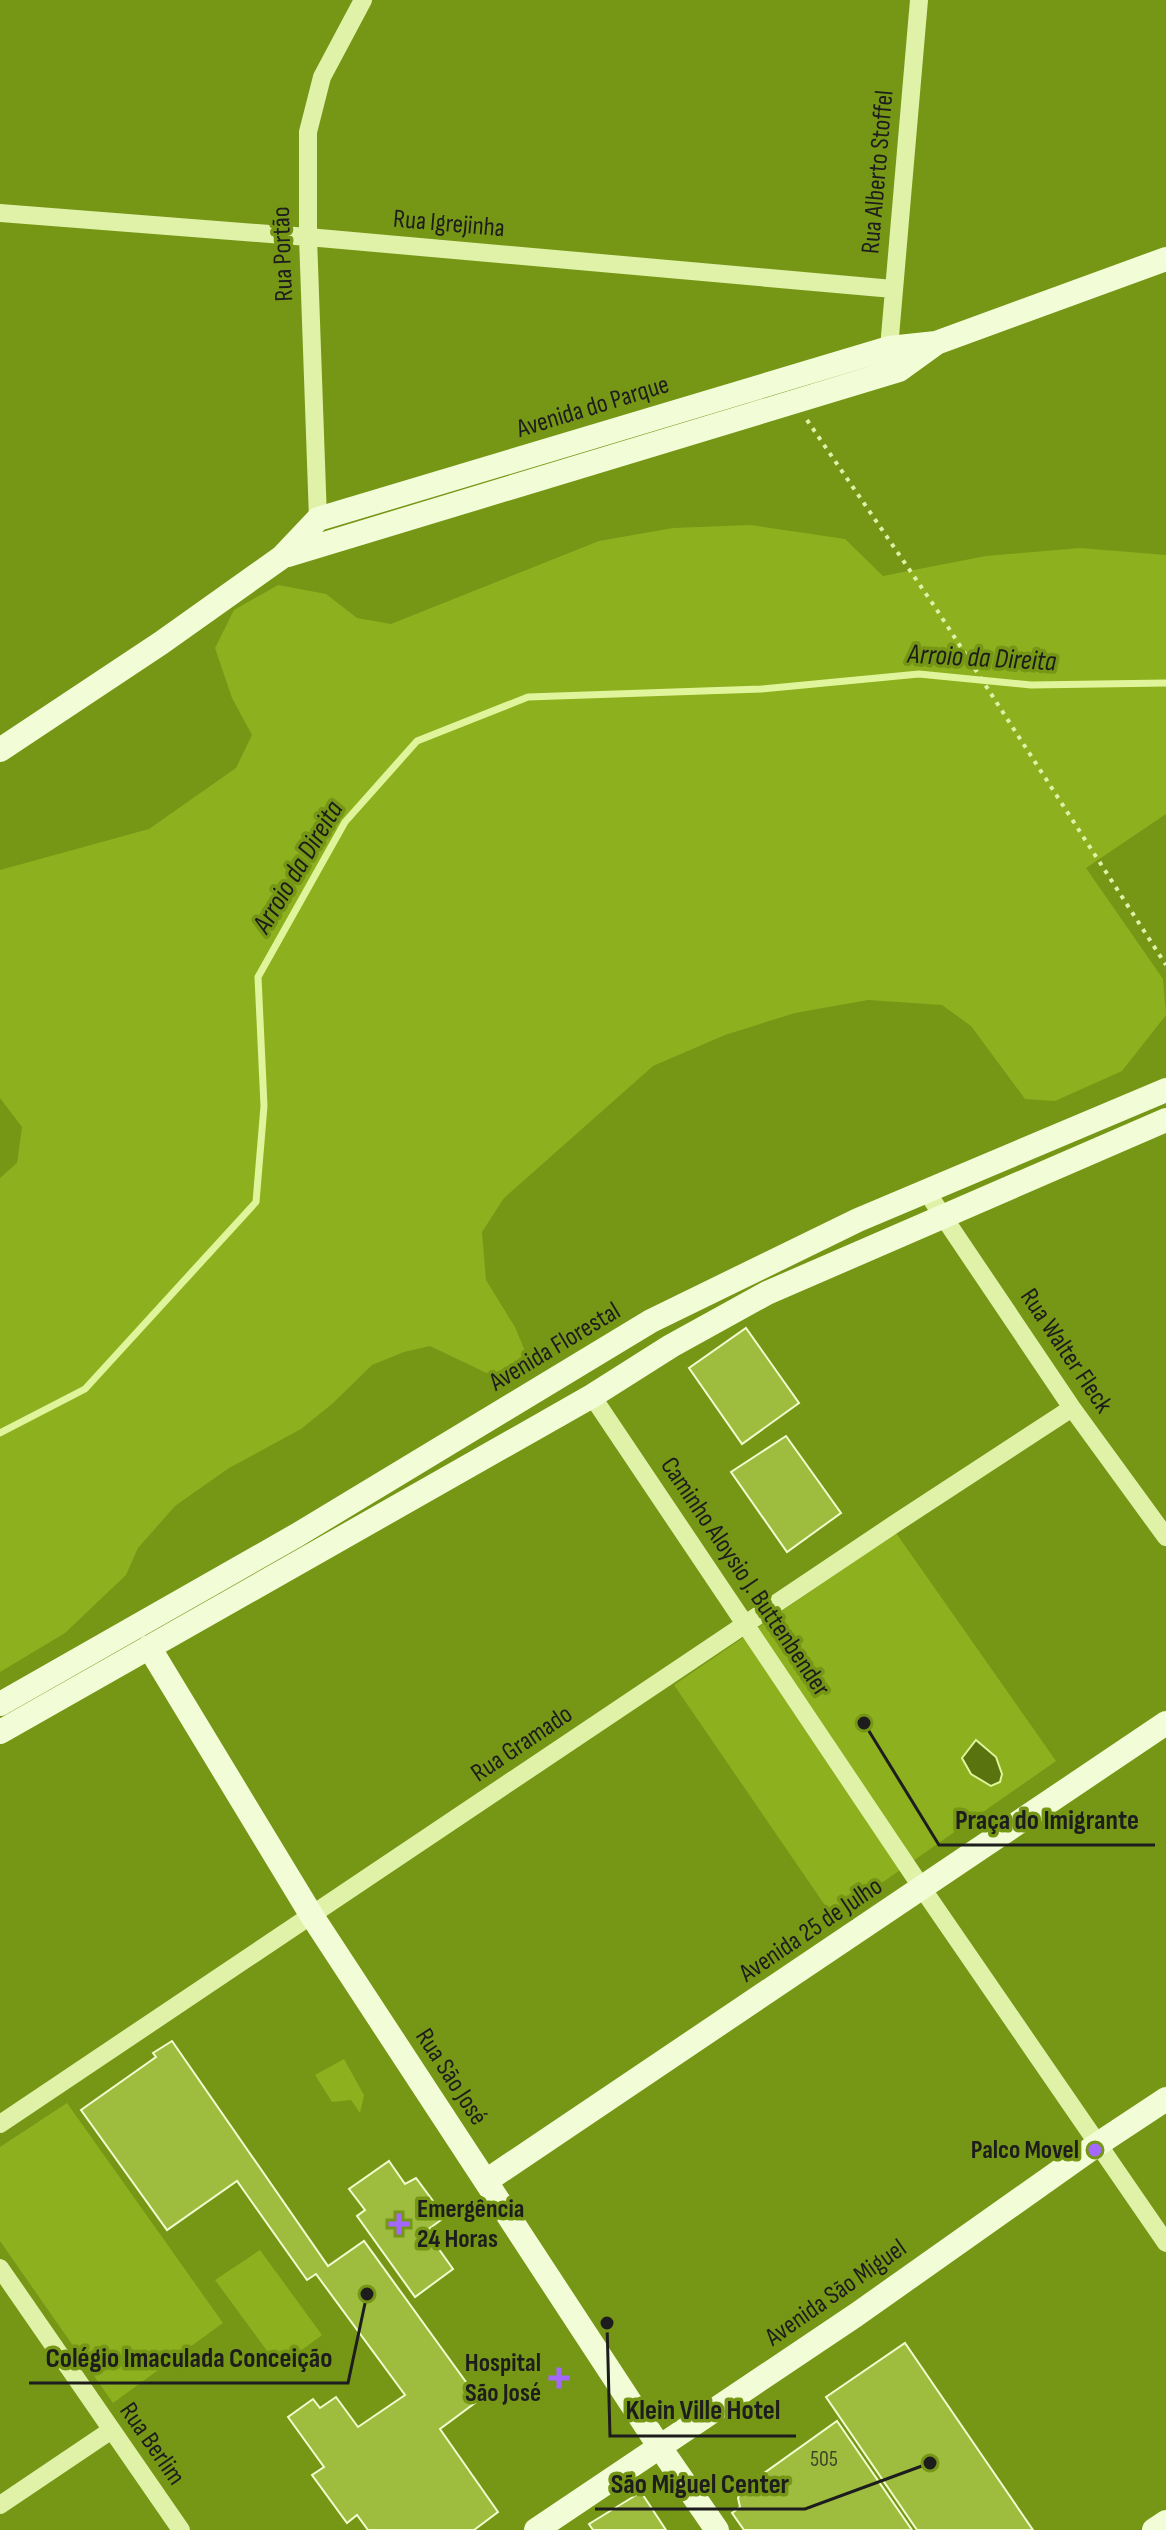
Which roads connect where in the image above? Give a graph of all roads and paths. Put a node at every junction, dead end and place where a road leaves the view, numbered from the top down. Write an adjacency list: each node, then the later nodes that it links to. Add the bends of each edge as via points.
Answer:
1 (363, 0): 4 (street, Rua Portão, via 322,77 308,132)
2 (919, 0): 6 (street, Rua Alberto Stoffel)
3 (0, 213): 4 (street, Rua Igrejinha)
4 (308, 237): 6 (street, Rua Igrejinha); 10 (street, Rua Portão)
5 (1166, 259): 7 (main road, Avenida do Parque)
6 (893, 289): 8 (street, Rua Alberto Stoffel)
7 (936, 343): 8 (main road, Avenida do Parque); 9 (main road, Avenida do Parque, via 899,370)
8 (889, 348): 10 (main road, Avenida do Parque)
9 (795, 401): 11 (main road, Avenida do Parque); 13 (path)
10 (318, 519): 11 (main road, Avenida do Parque)
11 (282, 557): 12 (main road, Avenida do Parque)
12 (0, 750)
13 (1166, 965)
14 (1166, 1090): 16 (main road, Avenida Florestal)
15 (1166, 1120): 17 (main road)
16 (926, 1191): 17 (street, Rua Walter Fleck); 23 (main road, Avenida Florestal, via 651,1321 297,1535)
17 (942, 1215): 18 (main road, via 767,1293); 19 (street, Rua Walter Fleck)
18 (592, 1396): 21 (street, Caminho Aloysio J. Buttenbender); 22 (main road)
19 (1072, 1408): 20 (street, Rua Walter Fleck); 21 (street, Rua Gramado)
20 (1166, 1537)
21 (746, 1626): 26 (street, Caminho Aloysio J. Buttenbender); 27 (street, Rua Gramado)
22 (149, 1647): 25 (main road); 27 (main road, Rua São José)
23 (0, 1704)
24 (1166, 1723): 26 (main road, Avenida 25 de Julho)
25 (0, 1732)
26 (922, 1888): 30 (street, Caminho Aloysio J. Buttenbender); 31 (main road, Avenida 25 de Julho)
27 (312, 1916): 29 (street, Rua Gramado); 31 (main road, Rua São José)
28 (1166, 2099): 30 (main road, Avenida São Miguel)
29 (0, 2124)
30 (1098, 2144): 32 (street, Caminho Aloysio J. Buttenbender); 35 (main road, Avenida São Miguel)
31 (486, 2181): 35 (main road, Rua São José)
32 (1166, 2243)
33 (0, 2268): 34 (street, Rua Berlim)
34 (110, 2431): 36 (street); 38 (street, Rua Berlim)
35 (659, 2446): 39 (main road, Avenida São Miguel); 40 (main road, Rua São José)
36 (0, 2505)
37 (1166, 2522): 41 (main road)
38 (181, 2530)
39 (536, 2530)
40 (717, 2530)
41 (1154, 2530)

